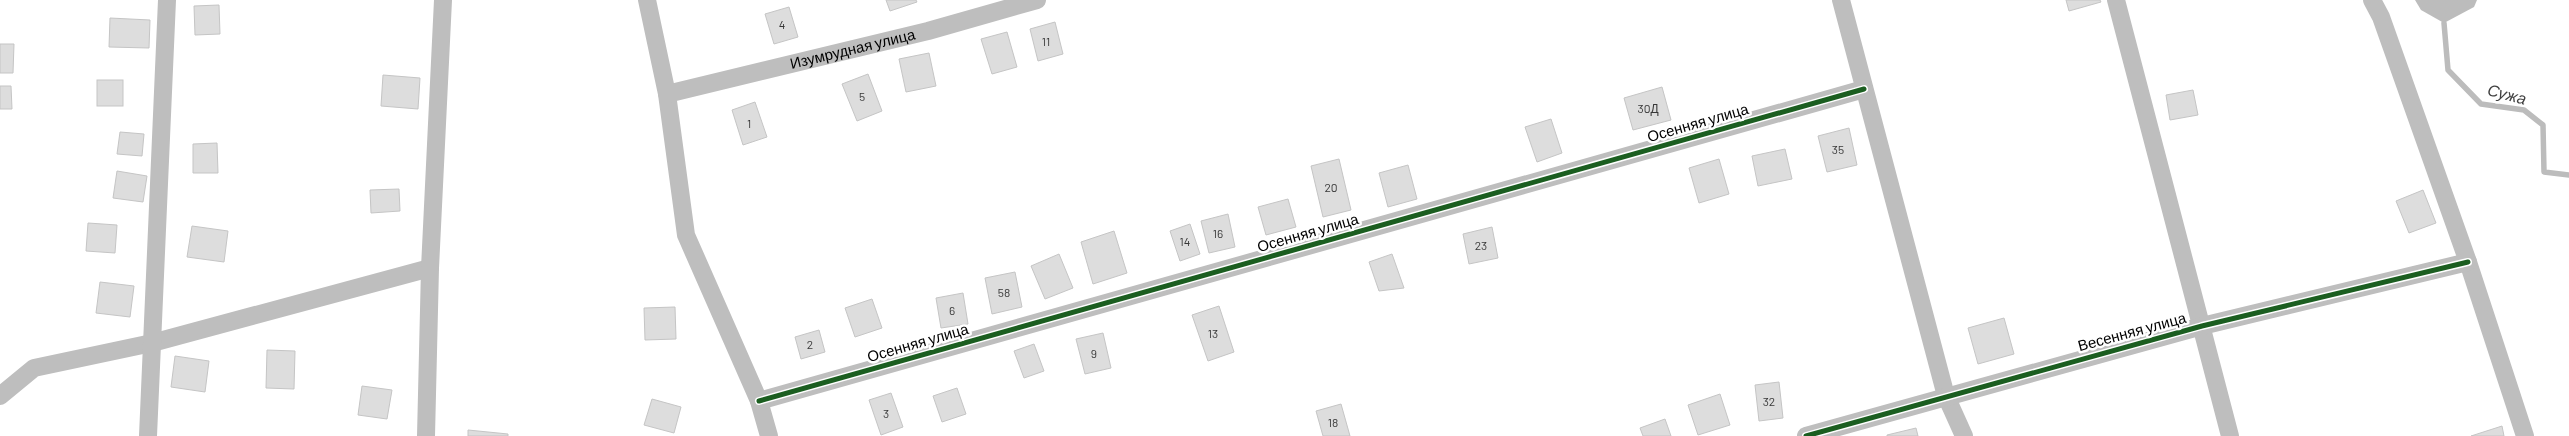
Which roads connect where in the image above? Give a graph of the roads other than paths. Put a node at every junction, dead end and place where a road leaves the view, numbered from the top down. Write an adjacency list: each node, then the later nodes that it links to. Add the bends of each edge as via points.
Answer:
1 (167, 0): 13 (street)
2 (443, 0): 11 (street)
3 (647, 0): 9 (street)
4 (1037, 0): 9 (street, Изумрудная улица, via 928,31)
5 (1841, 0): 8 (street)
6 (2116, 0): 12 (street)
7 (2372, 0): 10 (street, via 2381,17)
8 (1864, 89): 15 (street); 16 (street, Осенняя улица)
9 (667, 94): 16 (street, via 686,235)
10 (2468, 262): 12 (street, Весенняя улица); 23 (street)
11 (430, 268): 13 (street); 18 (street)
12 (2202, 326): 15 (street, Весенняя улица); 22 (street)
13 (152, 343): 14 (street, via 34,368); 17 (street)
14 (0, 396)
15 (1946, 396): 20 (street, Весенняя улица); 21 (street)
16 (759, 401): 19 (street)
17 (148, 436)
18 (426, 436)
19 (769, 436)
20 (1806, 436)
21 (1964, 436)
22 (2230, 436)
23 (2525, 436)

